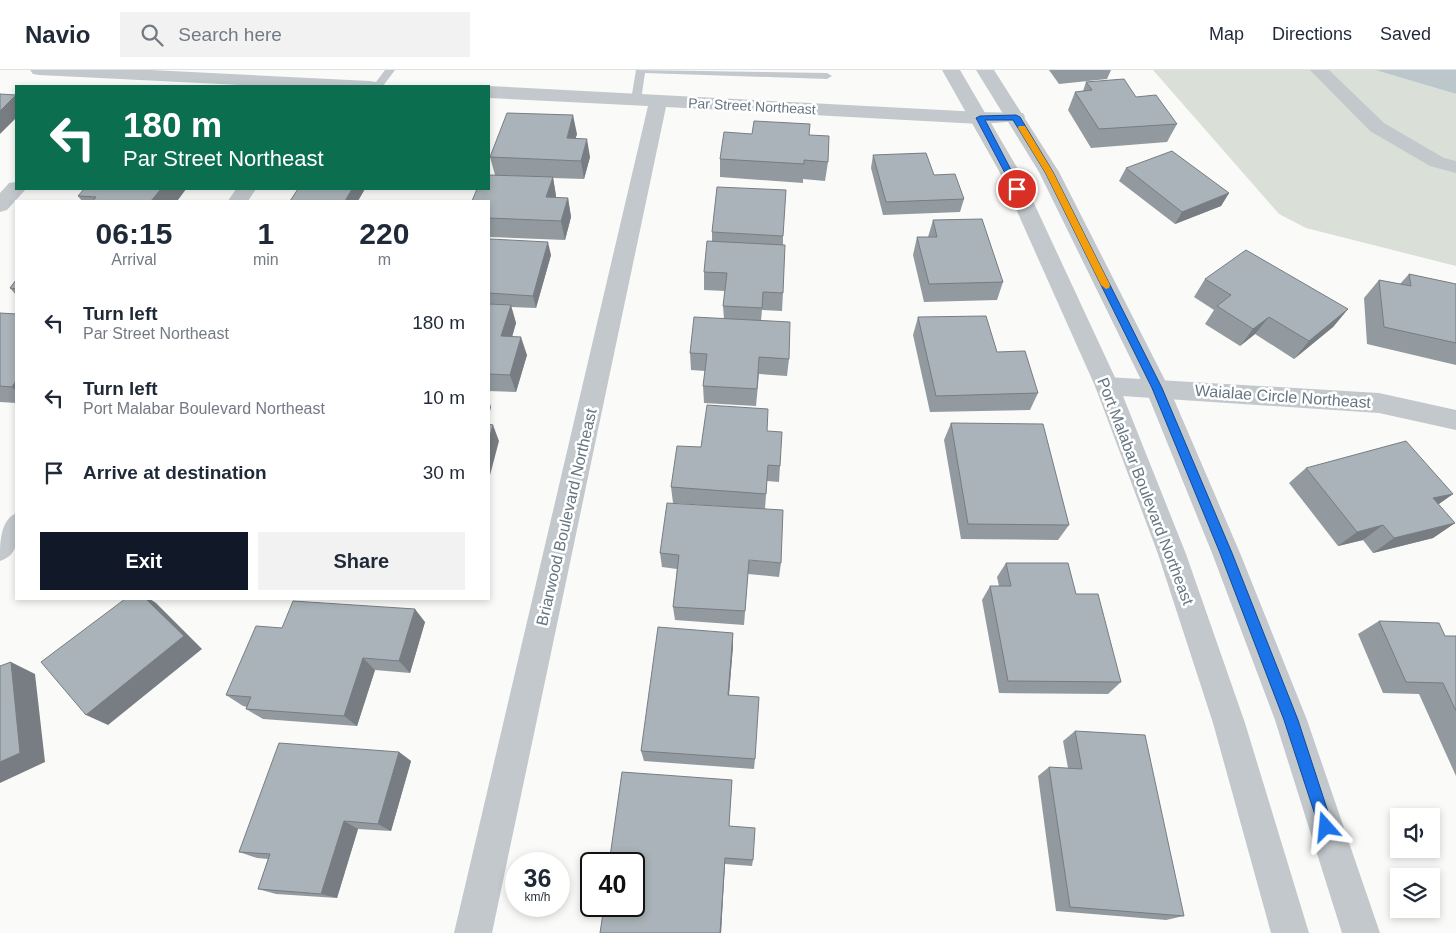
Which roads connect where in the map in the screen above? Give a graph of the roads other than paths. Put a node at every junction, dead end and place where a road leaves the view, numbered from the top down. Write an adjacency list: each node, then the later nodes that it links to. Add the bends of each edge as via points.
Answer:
1 (39, 70): 9 (street)
2 (390, 70): 11 (lane)
3 (641, 70): 7 (lane); 13 (lane)
4 (951, 70): 15 (street, Port Malabar Boulevard Northeast)
5 (985, 70): 14 (street)
6 (1319, 70): 16 (street, via 1377,127 1437,162)
7 (670, 71): 8 (lane)
8 (827, 76)
9 (115, 80): 10 (street)
10 (317, 85)
11 (379, 85)
12 (490, 92): 13 (street, Par Street Northeast)
13 (647, 101): 15 (street, Par Street Northeast); 24 (street, Briarwood Boulevard Northeast)
14 (1016, 117): 15 (street, Par Street Northeast); 20 (street, via 1049,172)
15 (980, 118): 19 (street, Port Malabar Boulevard Northeast, via 1009,171)
16 (1456, 167)
17 (15, 189): 18 (street)
18 (0, 206)
19 (1107, 386): 20 (street, Waialae Circle Northeast); 25 (street, Port Malabar Boulevard Northeast, via 1176,563 1229,723)
20 (1157, 388): 21 (street, Waialae Circle Northeast, via 1379,403); 26 (street, via 1291,720)
21 (1456, 420)
22 (15, 526): 23 (street)
23 (0, 549)
24 (473, 933)
25 (1290, 933)
26 (1361, 933)

